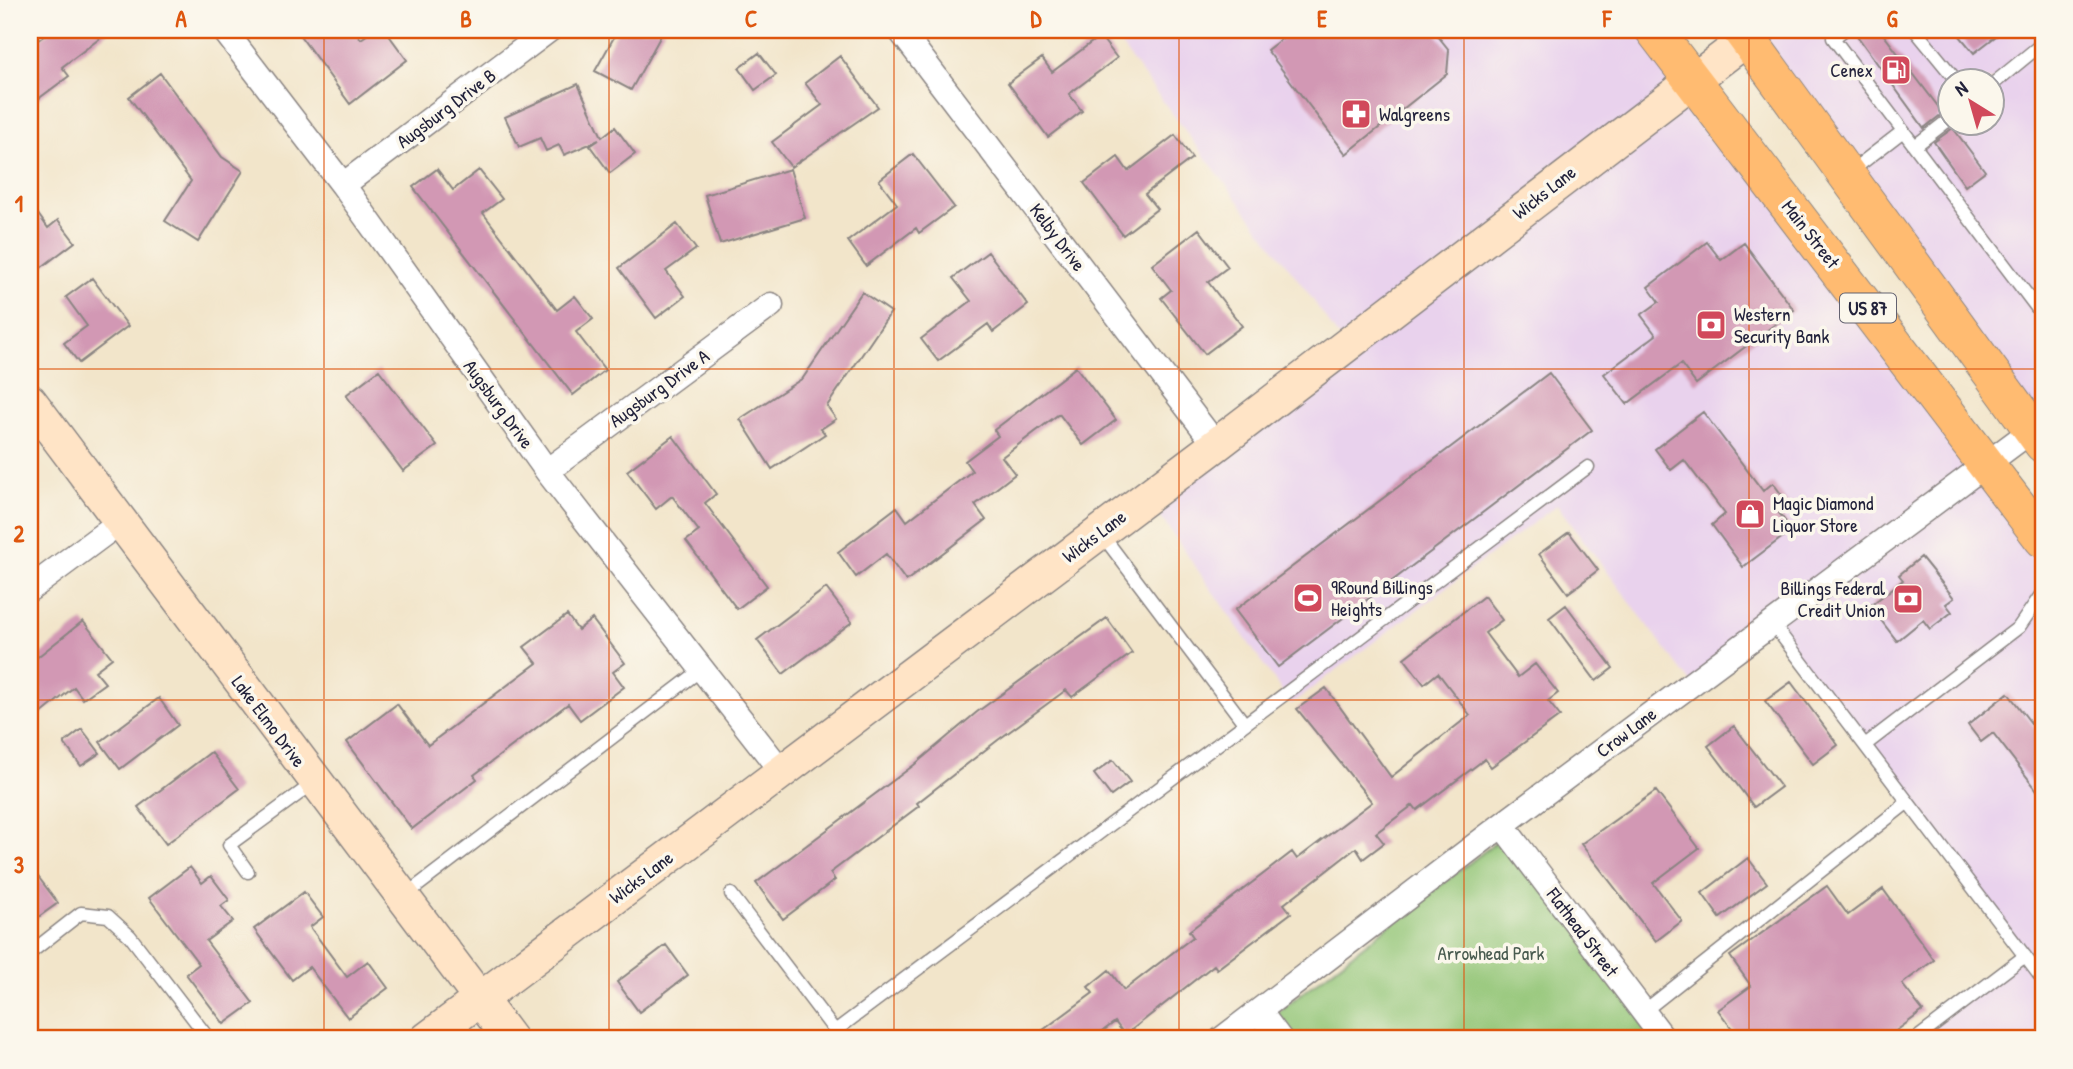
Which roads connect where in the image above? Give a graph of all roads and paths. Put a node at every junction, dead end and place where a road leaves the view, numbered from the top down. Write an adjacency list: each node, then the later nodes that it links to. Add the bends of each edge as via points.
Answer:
1 (223, 30): 16 (street, Augsburg Drive)
2 (549, 30): 16 (street, Augsburg Drive B)
3 (900, 30): 21 (street, Kelby Drive)
4 (1654, 30): 11 (main road, Main Street / US 87)
5 (1844, 30): 13 (lane, via 1833,38)
6 (1915, 30): 9 (lane)
7 (1749, 33): 11 (main road, Wicks Lane); 15 (main road)
8 (2043, 43): 10 (lane)
9 (1945, 66)
10 (2007, 73)
11 (1691, 79): 21 (main road, Wicks Lane); 22 (main road, Main Street / US 87)
12 (1937, 129): 14 (lane)
13 (1903, 131): 14 (lane); 15 (lane)
14 (1915, 146): 18 (lane)
15 (1847, 174): 20 (main road)
16 (343, 186): 24 (street, Augsburg Drive)
17 (771, 305): 24 (street, Augsburg Drive A)
18 (2043, 316)
19 (30, 401): 25 (main road, Lake Elmo Drive)
20 (2040, 432): 22 (street, Crow Lane)
21 (1216, 445): 26 (main road, Wicks Lane)
22 (1988, 465): 27 (main road, Main Street / US 87); 30 (street, Crow Lane)
23 (1588, 467): 32 (lane)
24 (547, 471): 31 (street, Augsburg Drive)
25 (120, 522): 28 (street); 35 (main road, Lake Elmo Drive)
26 (1100, 532): 32 (lane); 34 (main road, Wicks Lane)
27 (2043, 539)
28 (30, 589)
29 (2043, 592): 33 (lane, via 2019,627)
30 (1772, 623): 33 (lane); 37 (street, Crow Lane)
31 (702, 669): 34 (street, Augsburg Drive); 40 (lane)
32 (1244, 723): 47 (lane)
33 (1865, 745): 36 (lane)
34 (782, 772): 44 (main road, Wicks Lane)
35 (315, 781): 38 (lane, via 229,845); 40 (main road, Lake Elmo Drive)
36 (1908, 802): 42 (lane); 46 (lane)
37 (1502, 825): 45 (street, Crow Lane); 46 (street, Flathead Street)
38 (248, 872)
39 (731, 894): 47 (lane)
40 (403, 897): 44 (main road, Lake Elmo Drive)
41 (30, 953): 48 (lane, via 81,913 108,916 130,936)
42 (2025, 956): 43 (lane); 54 (lane)
43 (2043, 980)
44 (479, 999): 49 (main road, Wicks Lane); 50 (main road, Lake Elmo Drive)
45 (1259, 1011): 51 (street, Crow Lane); 52 (street)
46 (1643, 1012): 53 (street, Flathead Street)
47 (838, 1035)
48 (209, 1039)
49 (427, 1039)
50 (510, 1039)
51 (1223, 1039)
52 (1280, 1039)
53 (1664, 1039)
54 (1916, 1039)

